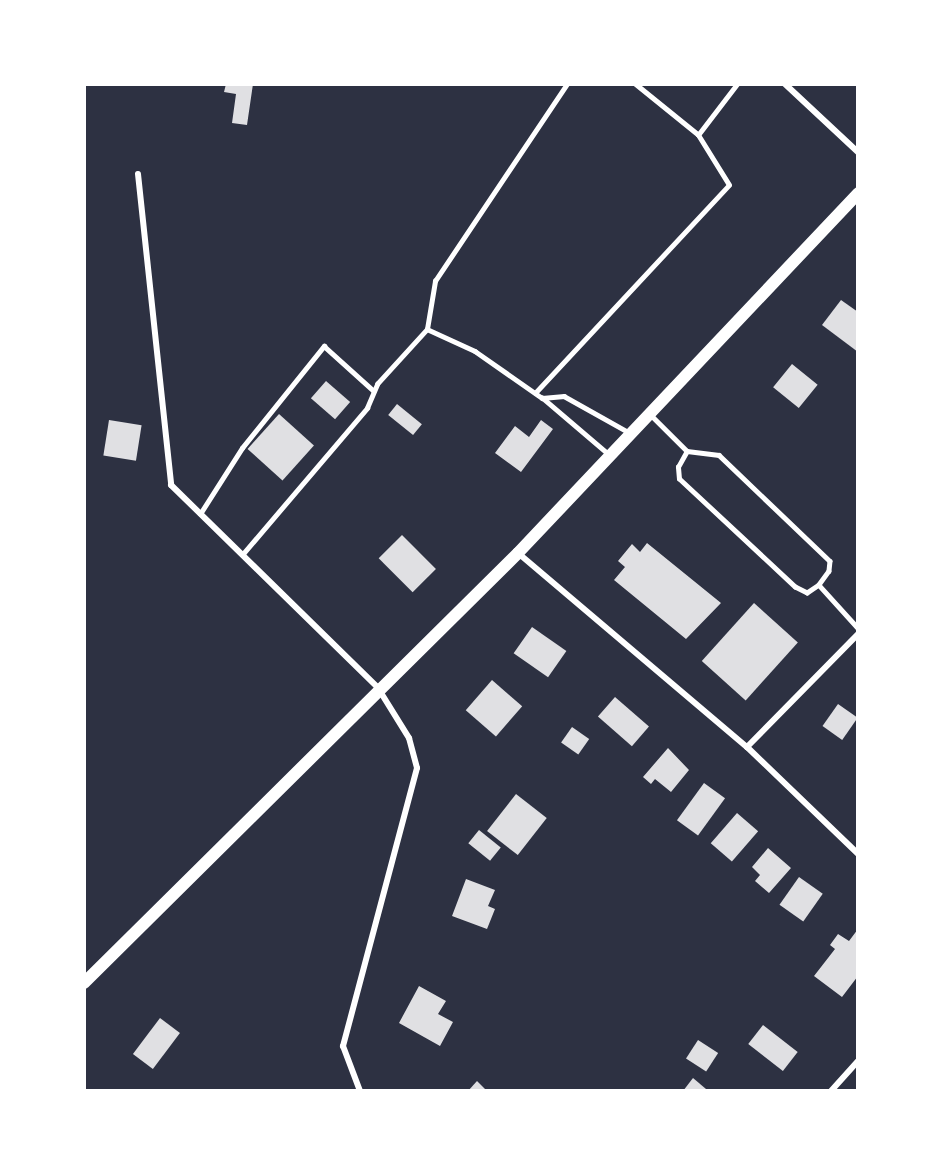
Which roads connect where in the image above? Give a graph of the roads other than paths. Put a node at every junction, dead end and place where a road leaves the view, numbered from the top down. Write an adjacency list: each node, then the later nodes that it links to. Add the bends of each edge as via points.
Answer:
1 (567, 84): 9 (lane, via 435,281)
2 (635, 84): 5 (lane)
3 (737, 84): 5 (lane)
4 (785, 84): 6 (street)
5 (698, 135): 11 (lane, via 729,185)
6 (858, 152)
7 (138, 174): 17 (street, via 171,485)
8 (858, 193): 13 (main road)
9 (427, 329): 10 (lane); 11 (lane, via 475,351)
10 (374, 392): 17 (lane, via 324,346 242,448); 19 (lane, via 368,408)
11 (535, 393): 12 (lane)
12 (542, 398): 14 (lane, via 564,396); 16 (lane)
13 (651, 416): 14 (main road); 15 (lane)
14 (633, 434): 16 (main road)
15 (687, 451): 20 (lane, via 719,455 830,561 829,571); 20 (lane, via 678,467 679,479 795,586 807,593)
16 (611, 456): 18 (main road)
17 (200, 514): 19 (street)
18 (518, 553): 23 (main road); 24 (street)
19 (242, 555): 23 (street)
20 (819, 585): 21 (lane)
21 (858, 628)
22 (858, 634): 24 (street)
23 (378, 688): 26 (main road); 28 (street, via 409,738 417,768 343,1046)
24 (747, 747): 25 (street)
25 (858, 855)
26 (84, 983)
27 (858, 1061): 29 (street)
28 (360, 1091)
29 (831, 1091)

